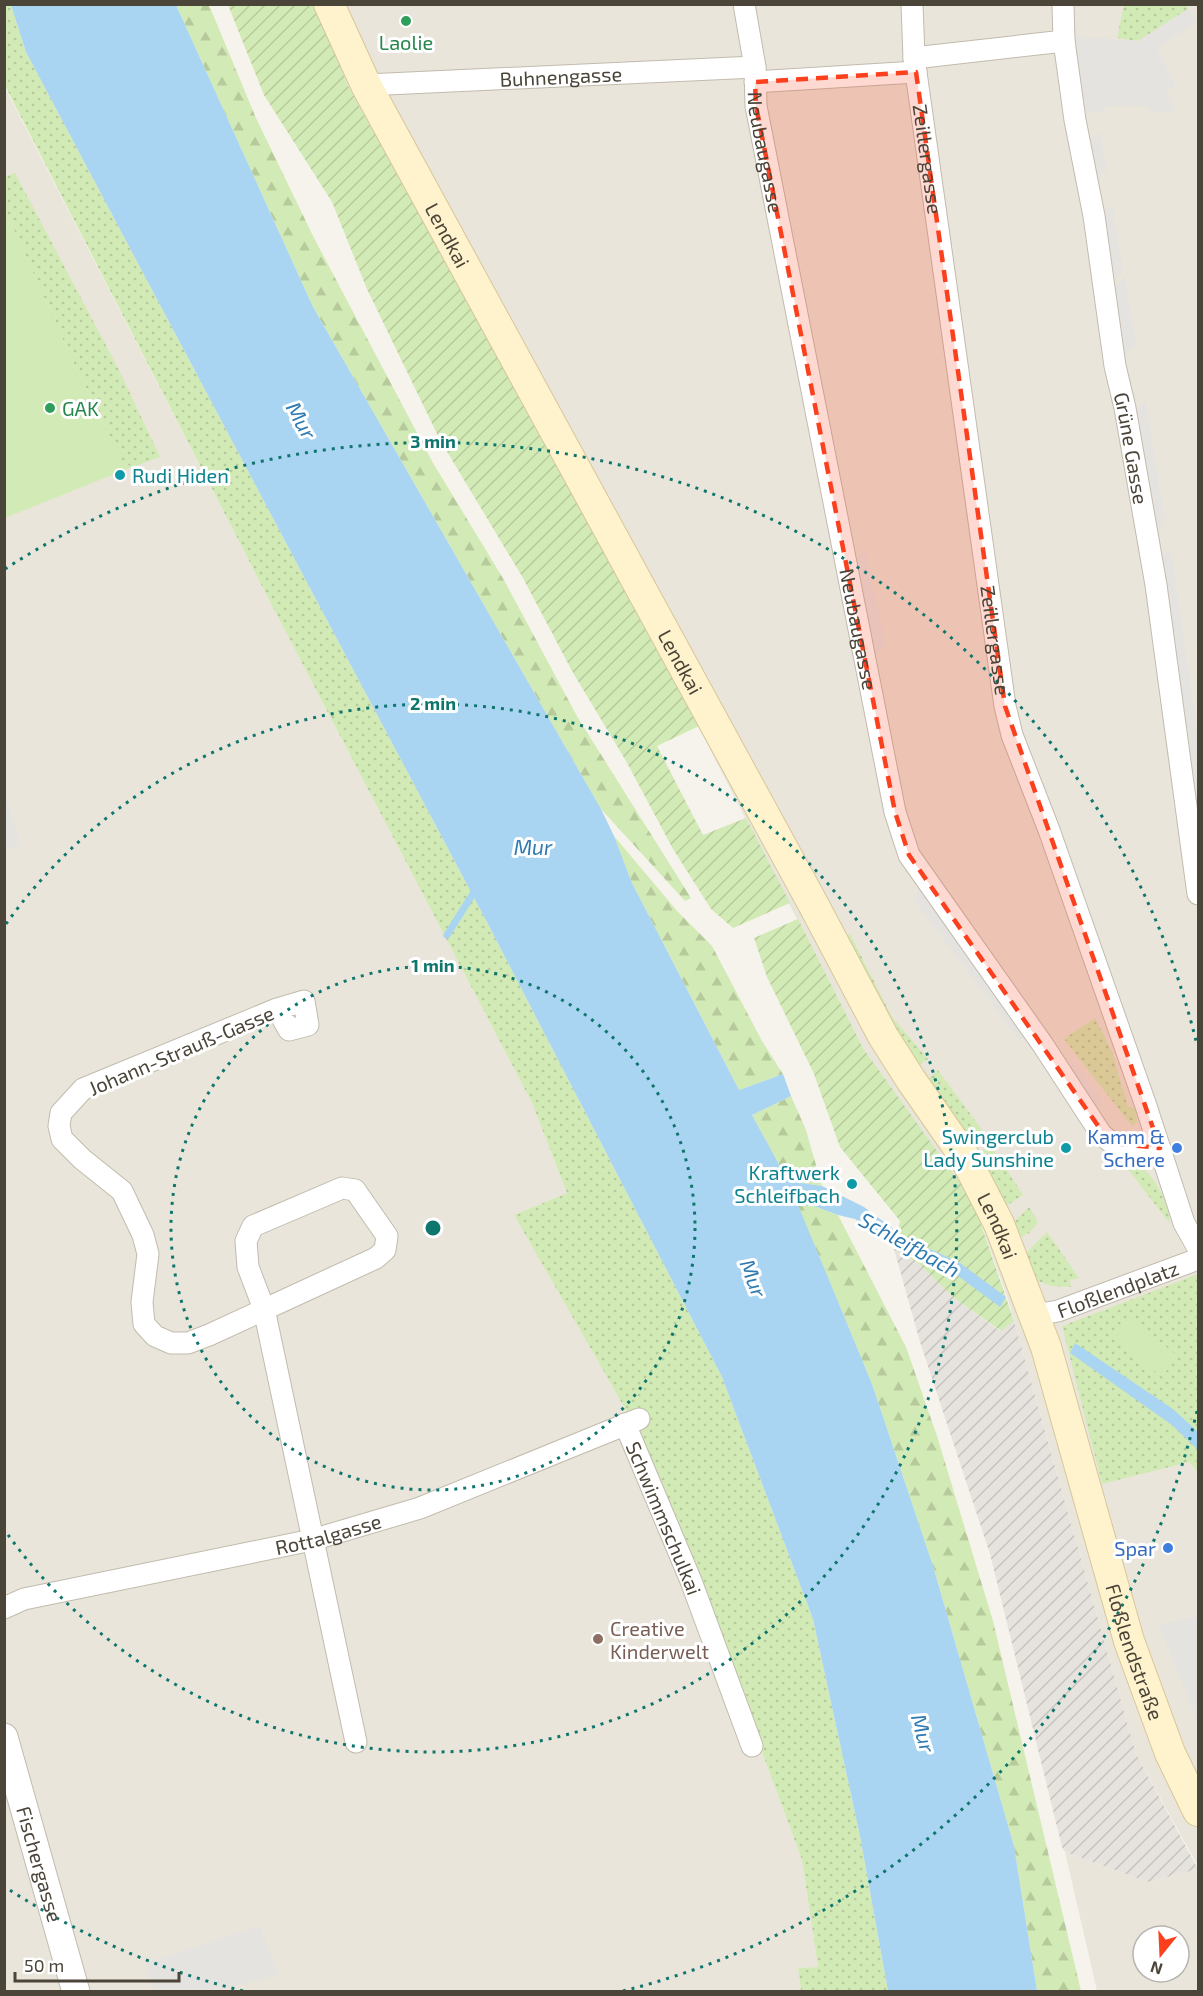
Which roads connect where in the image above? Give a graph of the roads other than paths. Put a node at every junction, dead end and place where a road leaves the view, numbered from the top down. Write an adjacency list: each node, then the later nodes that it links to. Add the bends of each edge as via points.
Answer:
1 (328, 4): 8 (main road, Lendkai)
2 (744, 4): 7 (street, Neubaugasse)
3 (912, 4): 6 (street, Zeillergasse)
4 (1063, 4): 5 (street, Grüne Gasse)
5 (1064, 40): 6 (street, Buhnengasse); 9 (street, Grüne Gasse, via 1115,366 1155,585)
6 (915, 65): 7 (street, Buhnengasse); 11 (street, Zeillergasse, via 1005,706)
7 (755, 75): 8 (street, Buhnengasse); 11 (street, Neubaugasse, via 756,106 895,812 909,855 1101,1134 1110,1143)
8 (366, 85): 15 (main road, Lendkai, via 883,1036 981,1185)
9 (1198, 894)
10 (308, 1025): 14 (street, Johann-Strauß-Gasse, via 304,1001 277,1009 83,1089 61,1113 58,1126 62,1139 122,1191 143,1235 148,1254 142,1302 144,1324 156,1336 171,1343 188,1343)
11 (1160, 1148): 12 (street, Zeillergasse, via 1184,1223)
12 (1198, 1248)
13 (1198, 1259): 15 (street, Floßlendplatz, via 1058,1311)
14 (264, 1309): 14 (street, Johann-Strauß-Gasse, via 376,1258 385,1250 387,1236 355,1190 342,1188 253,1226 246,1241 248,1268); 17 (street, Johann-Strauß-Gasse)
15 (1035, 1315): 22 (main road, Floßlendstraße, via 1129,1641 1170,1753)
16 (632, 1422): 17 (street, Rottalgasse, via 420,1508); 21 (street, Schwimmschulkai)
17 (312, 1540): 18 (street, Rottalgasse, via 24,1599); 20 (street, Johann-Strauß-Gasse)
18 (4, 1608)
19 (4, 1737): 23 (street, Fischergasse)
20 (356, 1742)
21 (752, 1746)
22 (1198, 1811)
23 (76, 1992)

